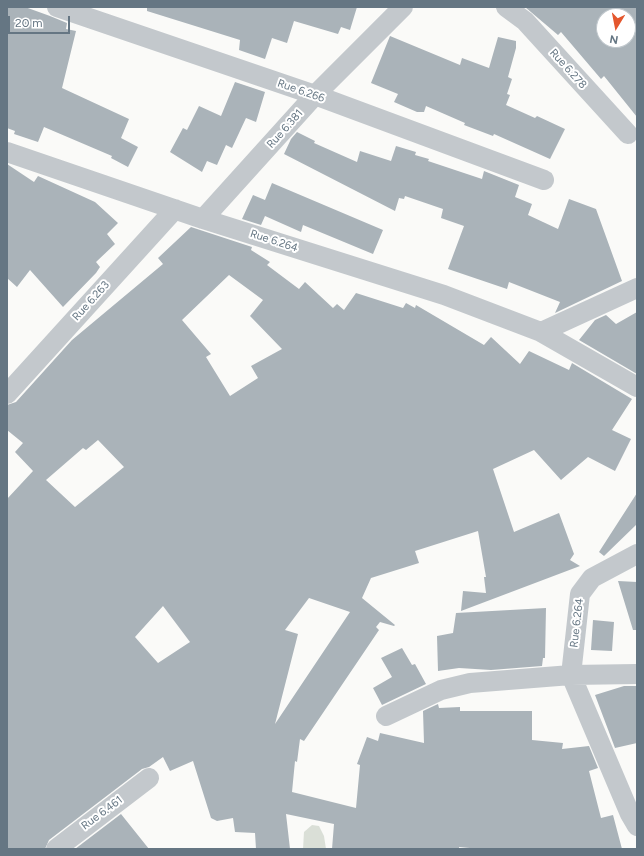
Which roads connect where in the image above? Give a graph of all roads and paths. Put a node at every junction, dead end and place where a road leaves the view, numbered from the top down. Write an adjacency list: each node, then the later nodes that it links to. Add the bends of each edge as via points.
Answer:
1 (57, 7): 4 (street, Rue 6.266)
2 (403, 7): 4 (street, Rue 6.381)
3 (506, 7): 5 (street, Rue 6.278, via 525,21)
4 (315, 95): 7 (street, Rue 6.266); 9 (street, Rue 6.381)
5 (628, 134)
6 (7, 152): 8 (street, Rue 6.264)
7 (544, 180)
8 (174, 209): 9 (street, Rue 6.264); 13 (street, Rue 6.263)
9 (203, 219): 11 (street, Rue 6.264, via 444,295)
10 (637, 288): 11 (street)
11 (541, 332): 12 (street, Rue 6.264)
12 (637, 387)
13 (7, 394)
14 (637, 554): 16 (street, Rue 6.264, via 592,578 580,594)
15 (637, 674): 16 (street)
16 (571, 675): 17 (street, via 470,683 441,690); 19 (street)
17 (386, 716)
18 (150, 778): 20 (street, Rue 6.461)
19 (637, 826)
20 (56, 849)

